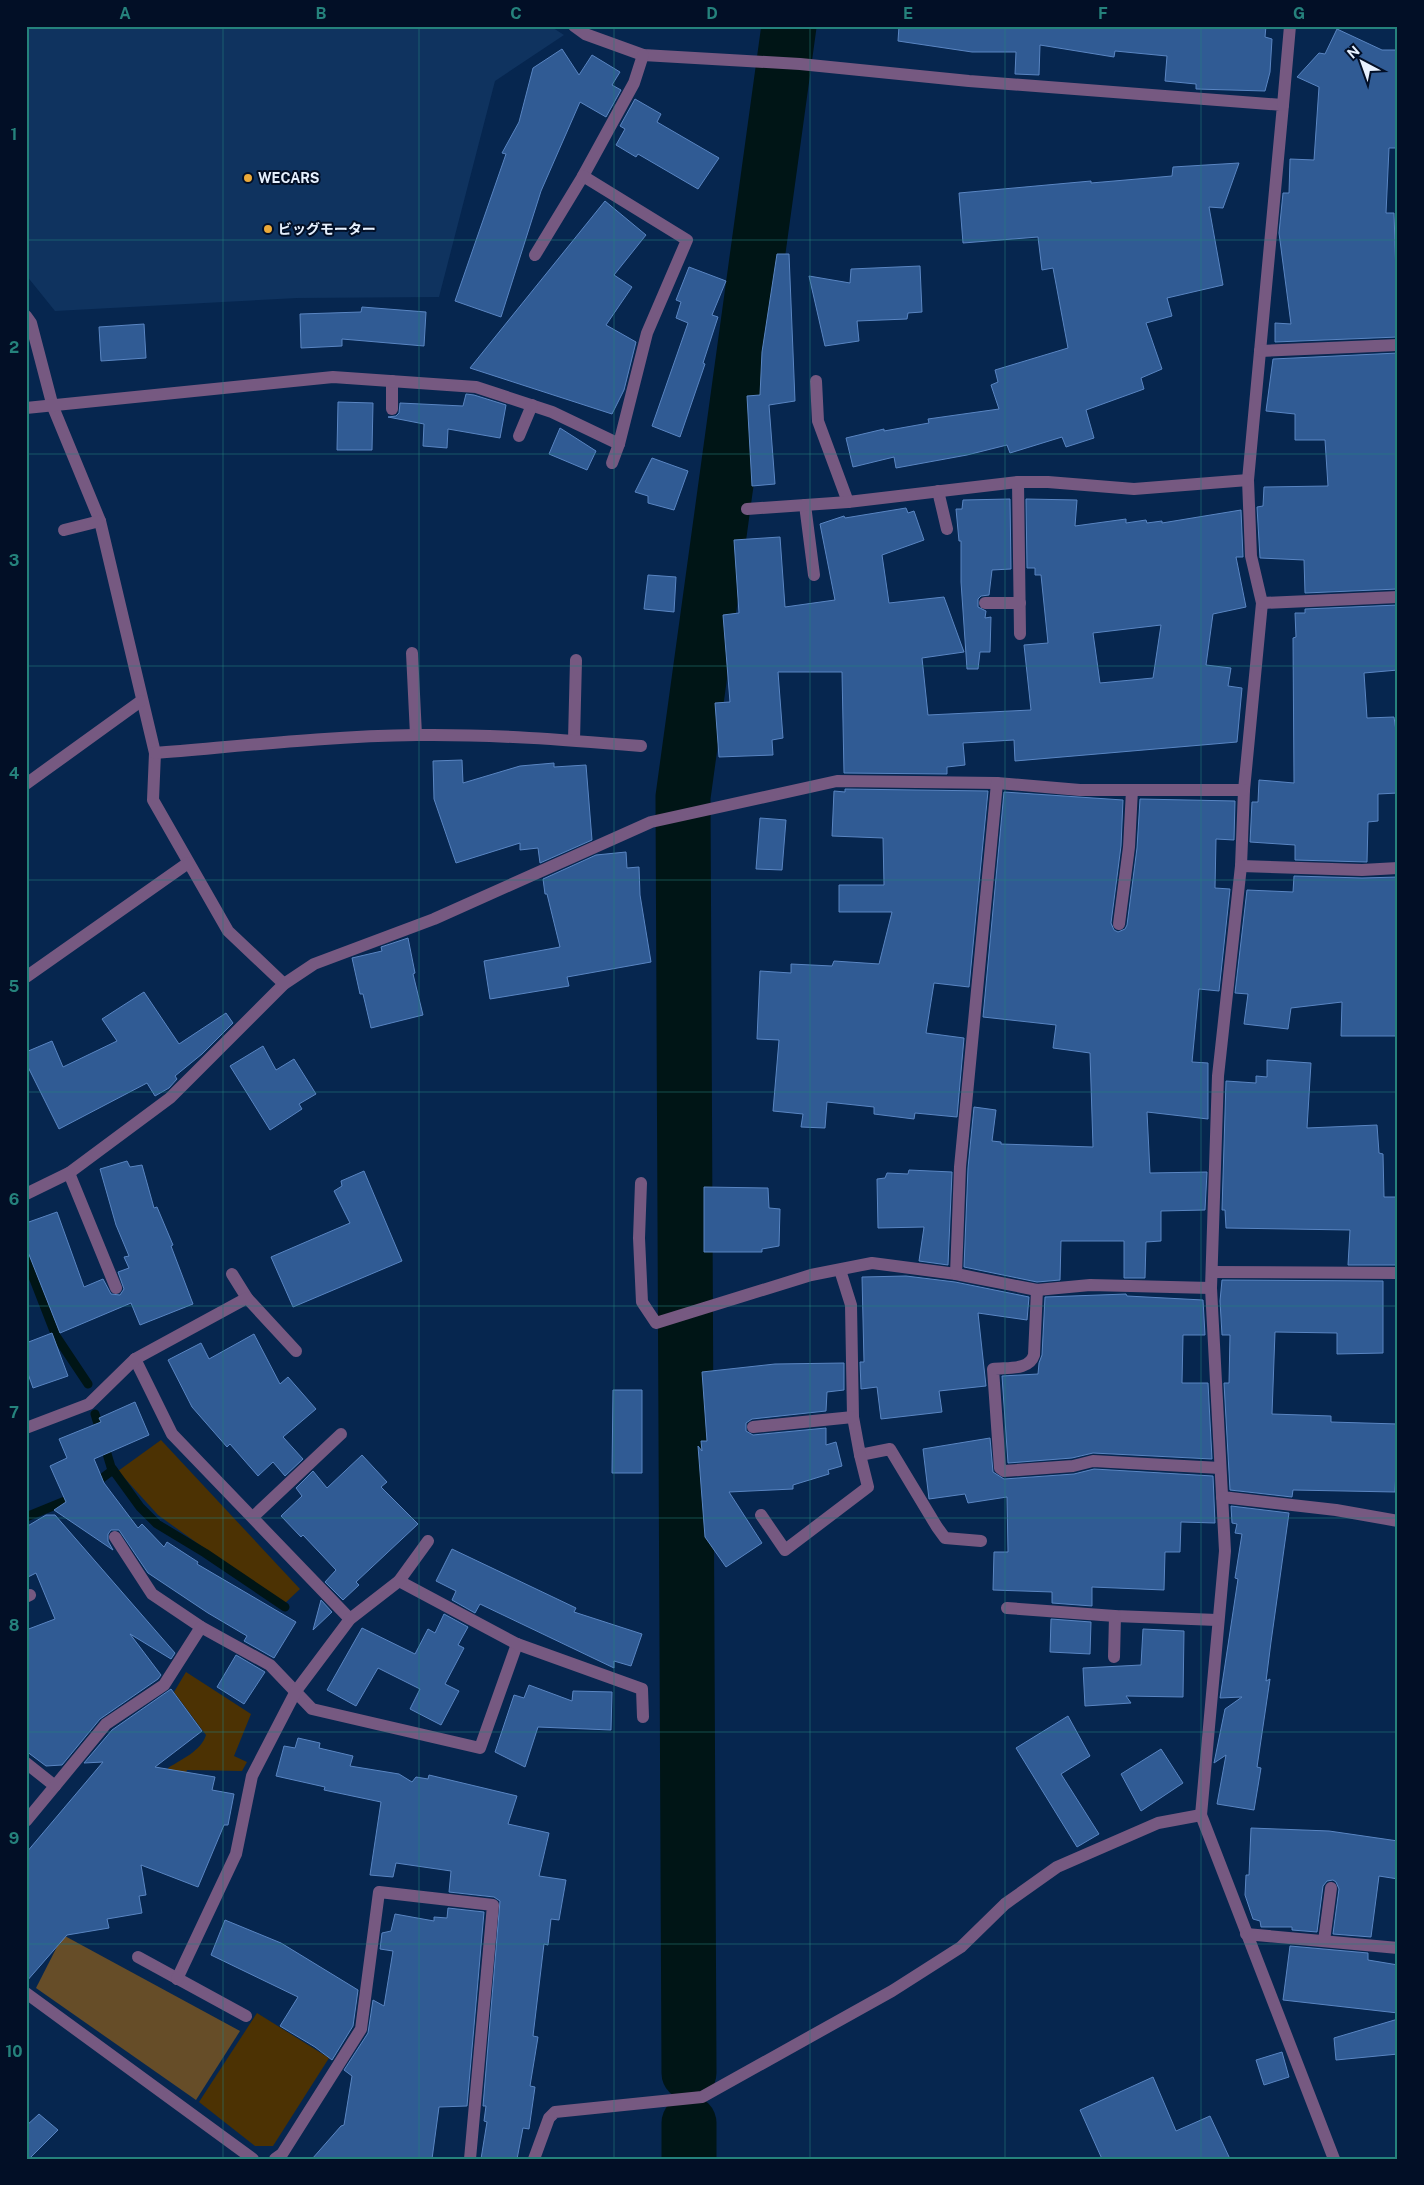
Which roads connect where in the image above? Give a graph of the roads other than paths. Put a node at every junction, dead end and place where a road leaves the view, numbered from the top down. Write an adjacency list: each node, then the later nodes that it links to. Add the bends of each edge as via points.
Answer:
1 (574, 26): 3 (street, via 586,34)
2 (1290, 26): 4 (street)
3 (643, 55): 4 (street, via 800,64 969,81); 5 (street, via 634,83)
4 (1283, 105): 9 (street)
5 (583, 176): 6 (street); 17 (street, via 687,240 646,333)
6 (535, 254)
7 (26, 316): 13 (street, via 31,323)
8 (1398, 345): 9 (street)
9 (1260, 351): 19 (street)
10 (392, 381): 12 (street, via 476,387); 13 (street, via 333,377); 15 (street)
11 (816, 381): 22 (street, via 818,421)
12 (532, 405): 16 (street); 17 (street)
13 (53, 407): 14 (street); 25 (street)
14 (26, 408)
15 (392, 409)
16 (519, 436)
17 (619, 444): 18 (street)
18 (612, 463)
19 (1248, 480): 20 (street, via 1134,489); 32 (street, via 1251,556)
20 (1018, 482): 21 (street); 31 (street)
21 (938, 491): 22 (street); 26 (street)
22 (848, 502): 23 (street)
23 (805, 505): 24 (street); 28 (street)
24 (747, 509)
25 (100, 521): 27 (street); 36 (street)
26 (947, 529)
27 (64, 530)
28 (814, 575)
29 (1398, 597): 32 (street)
30 (985, 603): 31 (street)
31 (1020, 603): 33 (street)
32 (1262, 603): 44 (street)
33 (1020, 634)
34 (412, 653): 37 (street)
35 (576, 660): 38 (street)
36 (141, 700): 40 (street); 42 (street)
37 (416, 735): 38 (street); 40 (street)
38 (574, 740): 39 (street)
39 (641, 746)
40 (155, 753): 45 (street, via 153,800)
41 (997, 782): 43 (street, via 1080,790); 50 (street, via 837,781 651,822 434,919 314,964); 58 (street, via 960,1167)
42 (26, 784)
43 (1132, 790): 44 (street); 48 (street, via 1129,847)
44 (1244, 790): 46 (street)
45 (188, 863): 49 (street); 50 (street, via 228,931)
46 (1241, 866): 47 (street); 55 (street, via 1218,1076)
47 (1398, 868)
48 (1119, 924)
49 (26, 977)
50 (284, 984): 51 (street, via 170,1098)
51 (68, 1173): 53 (street); 59 (street)
52 (641, 1183): 54 (street, via 642,1302 656,1323 811,1275)
53 (26, 1194)
54 (840, 1270): 58 (street, via 872,1264); 65 (street, via 851,1305)
55 (1212, 1272): 56 (street); 60 (street)
56 (1398, 1273)
57 (232, 1274): 62 (street)
58 (956, 1274): 61 (street)
59 (116, 1288)
60 (1211, 1288): 61 (street, via 1090,1285); 70 (street)
61 (1037, 1290): 70 (street, via 1032,1362 1026,1366 993,1369 1000,1468 1004,1471 1073,1466 1093,1461)
62 (247, 1298): 63 (street); 64 (street)
63 (296, 1351)
64 (135, 1359): 67 (street, via 89,1404); 73 (street, via 172,1434)
65 (853, 1417): 66 (street); 69 (street)
66 (753, 1427)
67 (26, 1428)
68 (341, 1434): 73 (street)
69 (860, 1455): 72 (street, via 868,1488 784,1550); 77 (street, via 890,1449 936,1527 946,1538)
70 (1220, 1468): 71 (street)
71 (1222, 1497): 74 (street, via 1336,1510); 82 (street, via 1224,1552)
72 (761, 1514)
73 (253, 1517): 81 (street)
74 (1398, 1521)
75 (115, 1537): 83 (street, via 152,1594)
76 (428, 1541): 78 (street)
77 (981, 1541)
78 (399, 1581): 81 (street); 84 (street)
79 (1007, 1608): 80 (street)
80 (1114, 1616): 82 (street); 85 (street)
81 (350, 1619): 86 (street)
82 (1217, 1620): 90 (street)
83 (201, 1627): 86 (street, via 270,1665); 89 (street, via 164,1685 106,1724)
84 (517, 1644): 86 (street, via 480,1748 312,1709); 87 (street, via 642,1689)
85 (1114, 1657)
86 (296, 1691): 97 (street, via 252,1776 236,1854)
87 (643, 1717)
88 (26, 1763): 89 (street)
89 (55, 1786): 91 (street)
90 (1201, 1815): 93 (street); 103 (street, via 1158,1823 1057,1867 1005,1904 953,1952 892,1991 702,2097 555,2112 549,2118)
91 (26, 1821)
92 (1331, 1888): 94 (street)
93 (1246, 1934): 94 (street); 104 (street)
94 (1324, 1941): 95 (street)
95 (1398, 1948)
96 (138, 1957): 97 (street)
97 (177, 1979): 99 (street)
98 (26, 1993): 100 (street)
99 (246, 2016)
100 (254, 2159)
101 (275, 2159): 102 (street, via 282,2154 361,2028 379,1892 493,1905)
102 (470, 2159)
103 (534, 2159)
104 (1334, 2159)

